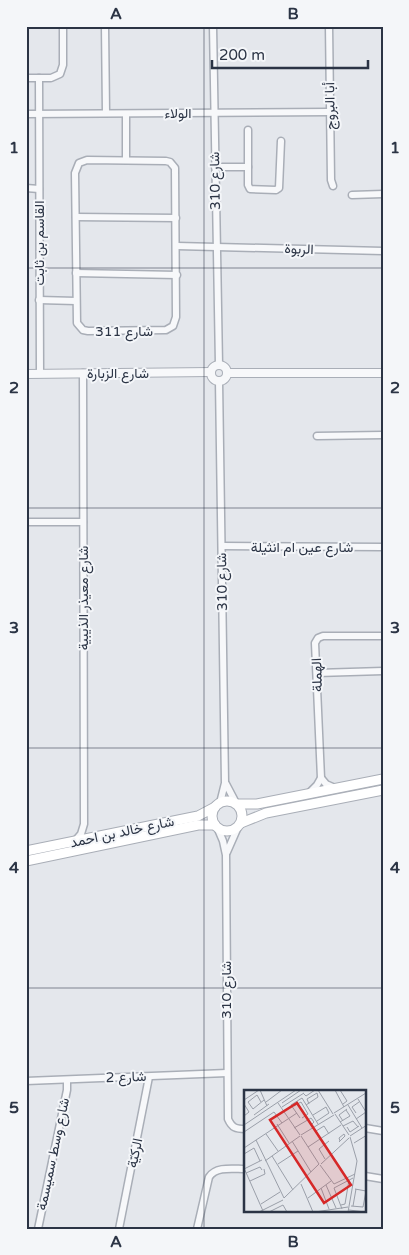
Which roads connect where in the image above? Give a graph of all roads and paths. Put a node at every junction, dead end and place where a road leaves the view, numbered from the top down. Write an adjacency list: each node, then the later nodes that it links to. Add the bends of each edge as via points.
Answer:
1 (63, 26): 6 (street, via 62,69 56,76)
2 (105, 26): 8 (street)
3 (213, 26): 9 (street, شارع 310)
4 (328, 26): 7 (street, أبا البروج)
5 (26, 78): 6 (street)
6 (39, 78): 11 (street, القاسم بن ثابت)
7 (330, 112): 9 (street, الولاء); 18 (street, أبا البروج)
8 (106, 113): 11 (street, الولاء); 12 (street, الولاء)
9 (215, 113): 12 (street, الولاء); 16 (street, شارع 310)
10 (26, 114): 11 (street, الولاء)
11 (40, 114): 20 (street, القاسم بن ثابت)
12 (126, 114): 15 (street)
13 (248, 130): 17 (street)
14 (281, 141): 17 (street, via 278,189 250,189)
15 (126, 160): 23 (street, شارع 311, via 87,160 79,164 75,173); 24 (street, شارع 311, via 173,164)
16 (215, 167): 17 (street); 26 (street, شارع 310)
17 (248, 167)
18 (332, 186)
19 (26, 188): 20 (street)
20 (39, 189): 30 (street, القاسم بن ثابت)
21 (383, 194): 22 (street)
22 (352, 195)
23 (76, 217): 24 (street); 28 (street, شارع 311)
24 (176, 218): 25 (street, شارع 311)
25 (177, 246): 26 (street); 29 (street, شارع 311)
26 (216, 246): 27 (street, الربوة); 32 (street, شارع 310)
27 (383, 251)
28 (76, 273): 29 (street); 31 (street, شارع 311)
29 (176, 275): 31 (street, شارع 311, via 176,317 173,326 166,330 83,330 77,323)
30 (39, 300): 31 (street); 34 (street, القاسم بن ثابت)
31 (76, 301)
32 (219, 365): 33 (street); 36 (street)
33 (211, 372): 35 (street, شارع الزبارة); 39 (street, via 212,378)
34 (40, 373): 35 (street, شارع الزبارة); 38 (street, شارع الزبارة)
35 (83, 373): 43 (street, شارع معيذر الذيبية)
36 (227, 373): 37 (street); 39 (street, via 225,379)
37 (383, 373)
38 (26, 374)
39 (219, 381): 44 (street, شارع 310)
40 (383, 435): 41 (street)
41 (317, 436)
42 (26, 522): 43 (street)
43 (83, 522): 57 (street, شارع معيذر الذيبية)
44 (222, 546): 45 (street, شارع عين ام انثيلة); 51 (street, شارع 310)
45 (383, 547)
46 (383, 636): 48 (street, الهملة, via 318,638)
47 (383, 671): 48 (street)
48 (317, 673): 49 (street, الهملة)
49 (320, 778): 52 (street); 54 (street)
50 (383, 778): 52 (main road)
51 (225, 783): 55 (street, شارع 310); 56 (street, شارع 310)
52 (335, 788): 54 (main road)
53 (383, 790): 58 (main road, via 266,813)
54 (309, 793): 55 (main road, via 251,805)
55 (236, 804): 56 (main road, via 228,801); 58 (main road, via 243,815)
56 (217, 805): 59 (main road, via 212,814); 60 (main road, شارع خالد بن احمد, via 198,816)
57 (84, 824): 60 (street); 61 (street, شارع معيذر الذيبية)
58 (240, 825): 59 (main road, via 230,831); 63 (street, شارع 310)
59 (216, 826): 63 (street, شارع 310); 64 (main road, شارع خالد بن احمد, via 198,825)
60 (96, 837): 61 (main road, شارع خالد بن احمد)
61 (75, 841): 62 (main road, شارع خالد بن احمد)
62 (26, 852)
63 (226, 855): 65 (street, شارع 310)
64 (26, 861)
65 (226, 1073): 66 (street, شارع 2); 70 (street, شارع 310, via 228,1119 236,1129)
66 (149, 1076): 67 (street, شارع 2); 76 (street, الركيّة)
67 (67, 1080): 68 (street, شارع 2); 75 (street, شارع وسط سميسمة)
68 (26, 1081)
69 (366, 1128): 71 (street)
70 (244, 1129)
71 (383, 1131)
72 (244, 1169): 77 (street, via 212,1172)
73 (366, 1176): 74 (street)
74 (383, 1179)
75 (38, 1229)
76 (119, 1229)
77 (197, 1229)

